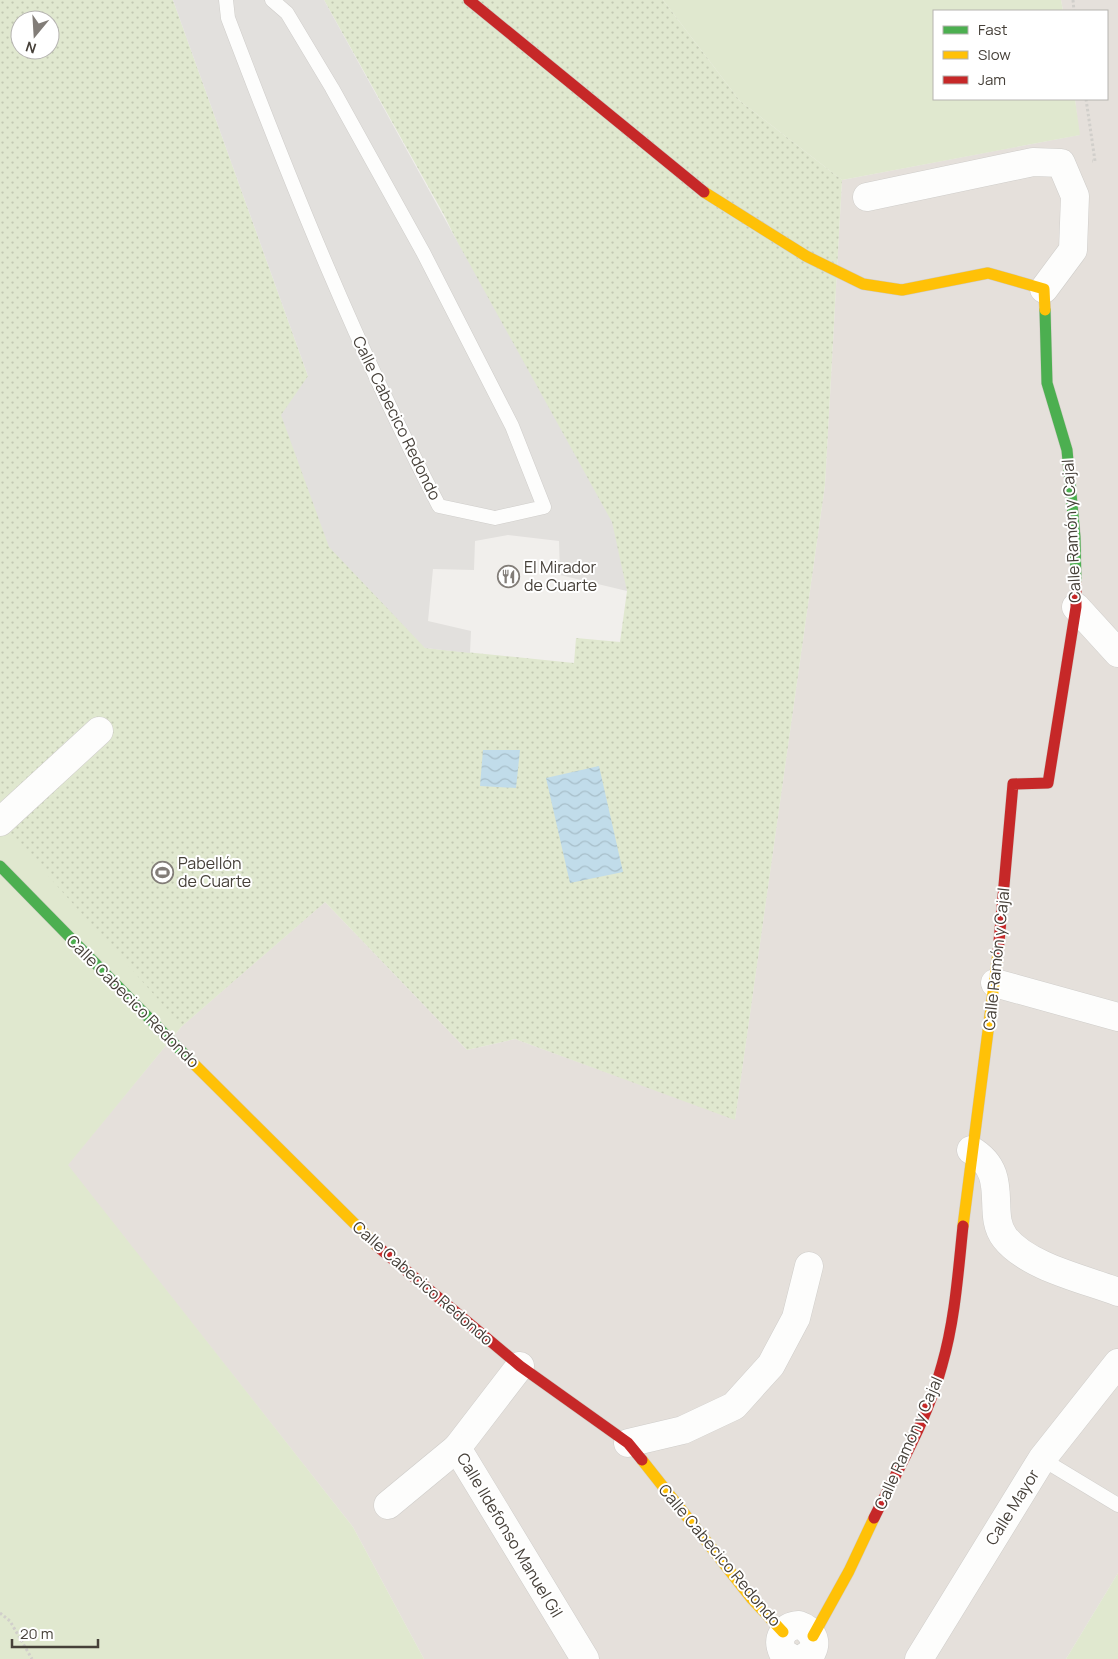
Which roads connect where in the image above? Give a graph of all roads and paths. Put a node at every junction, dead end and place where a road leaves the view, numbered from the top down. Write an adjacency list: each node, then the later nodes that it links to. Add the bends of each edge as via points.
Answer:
1 (226, 0): 2 (lane, Calle Cabecico Redondo, via 228,18 328,272 394,419 439,506 494,518 544,507 512,426 424,254 332,88 287,13)
2 (272, 0)
3 (469, 0): 7 (street, via 705,193 806,256 863,284 902,290 988,273)
4 (1086, 100): 5 (path, via 1095,161)
5 (1061, 163): 6 (street, via 1033,162); 7 (street, via 1075,196 1073,250)
6 (867, 197)
7 (1044, 290): 8 (street, Calle Ramón y Cajal, via 1046,383 1067,450 1075,537)
8 (1076, 607): 9 (street); 13 (street, Calle Ramón y Cajal, via 1048,783 1013,784)
9 (1118, 653)
10 (98, 731): 11 (street)
11 (0, 822)
12 (0, 866): 19 (street, Calle Cabecico Redondo, via 380,1249)
13 (995, 983): 14 (street); 15 (street, Calle Ramón y Cajal)
14 (1118, 1017)
15 (971, 1150): 17 (street, via 981,1156 995,1179 997,1214 1003,1236 1015,1250); 26 (street, Calle Ramón y Cajal, via 953,1322 942,1367 919,1426 849,1572)
16 (809, 1266): 20 (street, via 796,1318 771,1365 734,1406 683,1430)
17 (1118, 1292)
18 (1118, 1363): 22 (street, Calle Mayor)
19 (520, 1366): 20 (street, Calle Cabecico Redondo); 21 (street, Calle Ildefonso Manuel Gil)
20 (628, 1443): 26 (street, Calle Cabecico Redondo, via 752,1599)
21 (457, 1448): 23 (street); 29 (street, Calle Ildefonso Manuel Gil)
22 (1042, 1459): 24 (lane); 27 (street, Calle Mayor)
23 (388, 1505)
24 (1118, 1505)
25 (0, 1613): 28 (path, via 10,1621)
26 (799, 1652)
27 (922, 1657)
28 (32, 1659)
29 (585, 1659)

